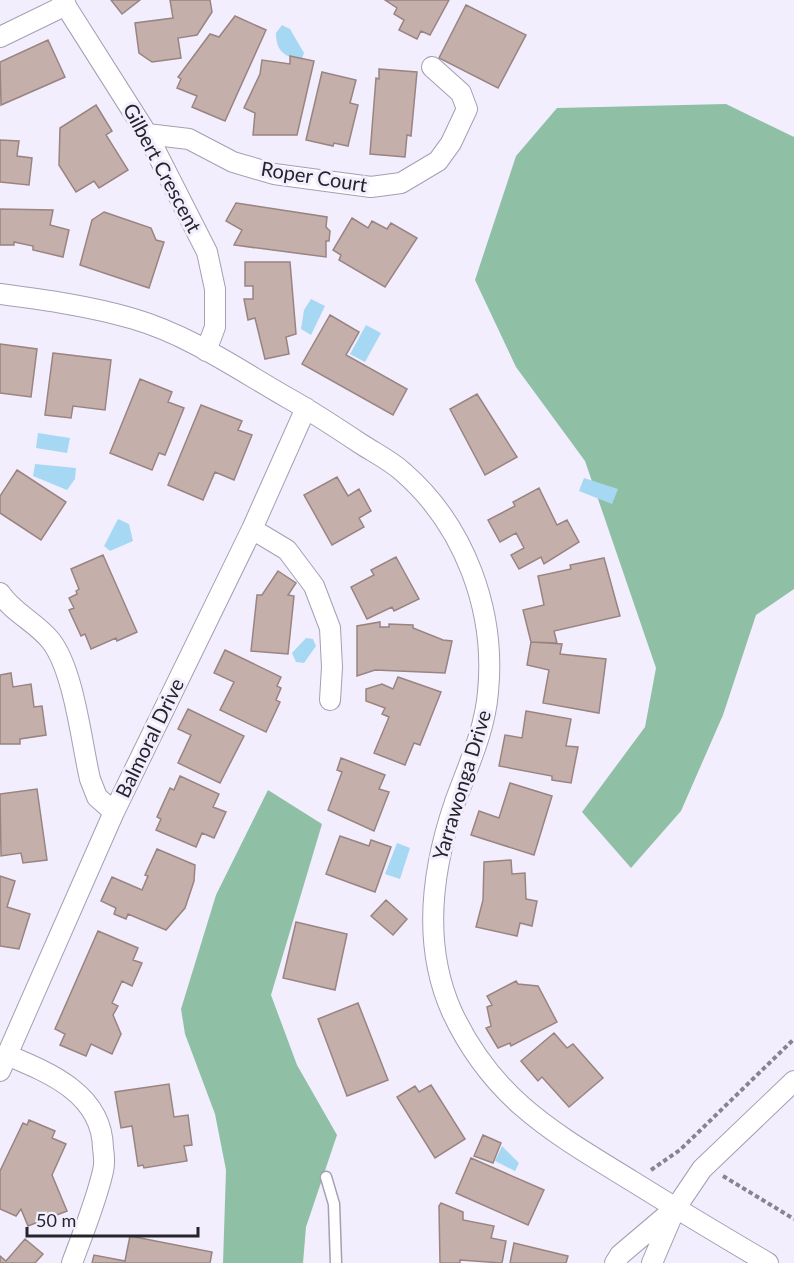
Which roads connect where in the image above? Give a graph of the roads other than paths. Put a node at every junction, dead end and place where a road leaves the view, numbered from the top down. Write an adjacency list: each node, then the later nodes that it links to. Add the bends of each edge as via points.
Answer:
1 (64, 3): 2 (street); 4 (street, Gilbert Crescent)
2 (0, 37)
3 (432, 67): 4 (street, Roper Court, via 461,93 467,109 438,161 401,183 371,187 274,174 233,162 189,138)
4 (147, 134): 6 (street, Gilbert Crescent, via 207,252 215,289 215,327)
5 (0, 294): 6 (street, Yarrawonga Drive, via 58,301 137,320)
6 (206, 351): 7 (street, Yarrawonga Drive)
7 (306, 408): 8 (street, Balmoral Drive); 15 (street, Yarrawonga Drive, via 400,469 421,489 447,522 479,590 490,660 488,693 482,730 440,848 434,893 439,975 451,1009 468,1043 515,1103 549,1130)
8 (252, 529): 10 (street, via 287,550 314,586 330,628); 11 (street, Balmoral Drive)
9 (0, 593): 11 (street, via 50,640 64,660 90,779 97,797)
10 (330, 700)
11 (114, 812): 12 (street, Balmoral Drive)
12 (4, 1063): 16 (street, via 51,1074 75,1090 94,1113 103,1138 104,1169)
13 (794, 1081): 15 (street, via 705,1166)
14 (326, 1177): 17 (lane, via 334,1204)
15 (675, 1209): 18 (street); 19 (street); 20 (street, Yarrawonga Drive)
16 (72, 1263)
17 (336, 1263)
18 (615, 1263)
19 (652, 1263)
20 (768, 1263)

